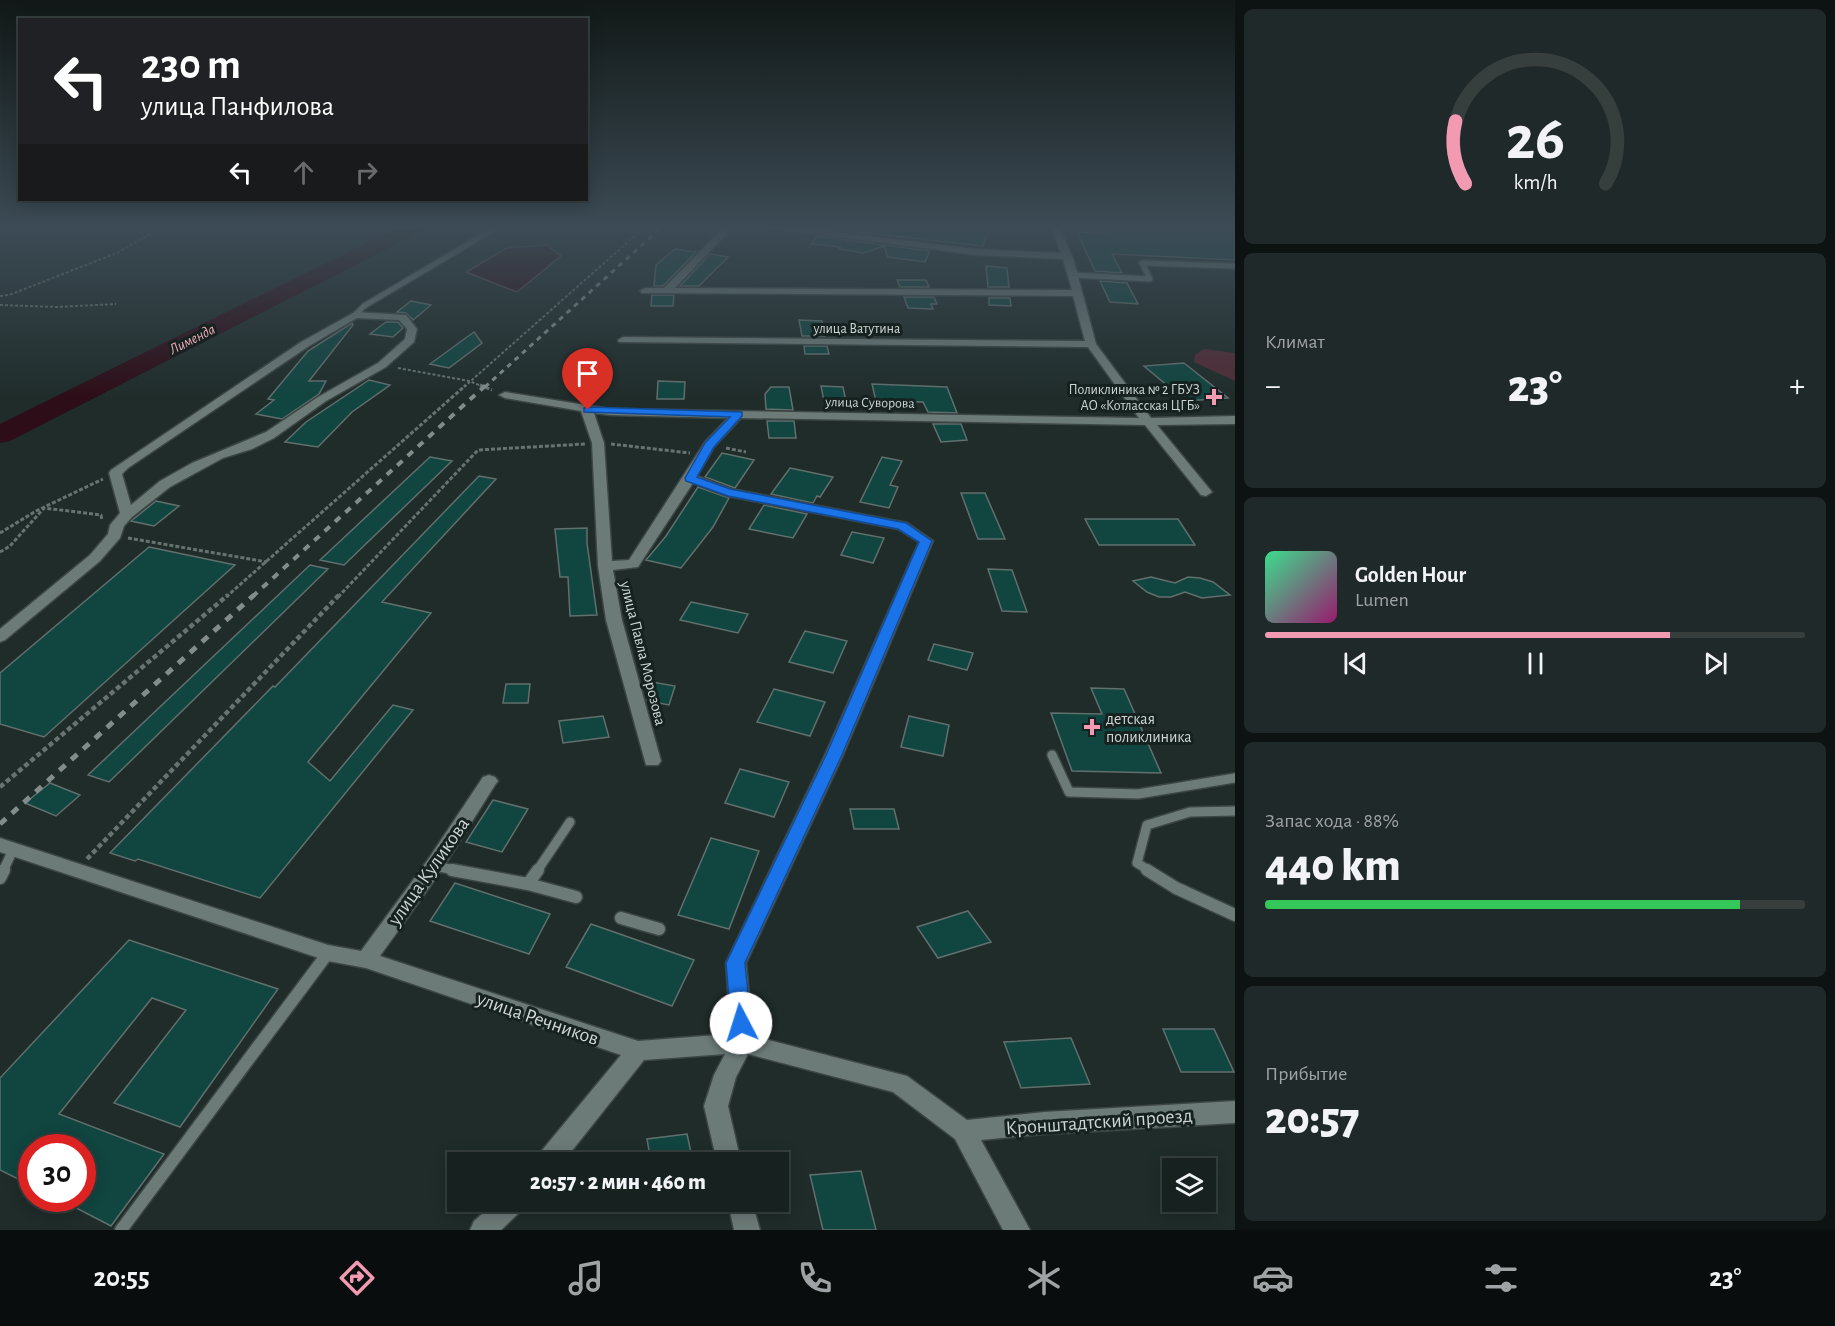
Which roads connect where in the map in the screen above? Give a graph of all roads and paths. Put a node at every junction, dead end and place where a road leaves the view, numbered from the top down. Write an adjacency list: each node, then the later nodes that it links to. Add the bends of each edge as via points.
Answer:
1 (39, 283): 9 (path)
2 (402, 283): 12 (lane)
3 (581, 283): 16 (path)
4 (674, 283): 7 (street)
5 (1075, 283): 8 (street)
6 (645, 291): 7 (street)
7 (666, 292): 8 (street)
8 (1078, 293): 14 (street)
9 (0, 296)
10 (116, 304): 11 (path)
11 (0, 305)
12 (355, 315): 15 (street, via 402,317 412,329 410,340); 23 (street, via 226,395)
13 (623, 340): 14 (street, улица Ватутина)
14 (1090, 344): 21 (street)
15 (382, 365): 16 (path); 27 (street, via 270,435 195,466)
16 (470, 381): 17 (path); 31 (path)
17 (505, 395): 18 (street, улица Суворова)
18 (588, 410): 19 (street, улица Суворова); 32 (street, улица Павла Морозова, via 598,444)
19 (738, 414): 21 (street, улица Суворова); 24 (street, via 709,445)
20 (1235, 420): 21 (street, улица Суворова)
21 (1148, 422): 25 (street)
22 (468, 460): 43 (path)
23 (115, 473): 26 (path); 27 (street)
24 (690, 478): 32 (street, via 633,564); 52 (street, via 728,492 902,526 926,541 834,755 736,963)
25 (1206, 492)
26 (44, 508): 28 (path); 29 (path, via 101,515); 30 (path)
27 (127, 514): 29 (street)
28 (0, 533)
29 (111, 539): 31 (path); 33 (street, via 95,558)
30 (0, 552)
31 (267, 562): 38 (path)
32 (605, 566): 35 (street, улица Павла Морозова, via 616,630)
33 (0, 637)
34 (1052, 755): 36 (lane, via 1069,792 1138,794)
35 (652, 761)
36 (1235, 778)
37 (489, 781): 42 (street, улица Куликова)
38 (0, 787)
39 (1235, 811): 47 (lane, via 1174,813 1147,825 1137,863 1176,888)
40 (570, 822): 45 (lane)
41 (4, 853): 43 (street, улица Речников); 44 (lane)
42 (434, 866): 45 (lane); 51 (street, улица Куликова)
43 (76, 869): 50 (street, улица Речников)
44 (0, 878)
45 (528, 884): 46 (lane)
46 (576, 897)
47 (1235, 915)
48 (621, 918): 49 (lane)
49 (659, 929)
50 (328, 953): 51 (street, улица Речников); 60 (lane)
51 (366, 960): 53 (street, улица Речников)
52 (742, 1043): 53 (street, улица Речников); 55 (street, улица Речников, via 899,1083); 57 (street, via 725,1075 716,1106)
53 (638, 1052): 56 (street)
54 (1235, 1112): 55 (street, Кронштадтский проезд)
55 (963, 1131): 63 (street, улица Речников)
56 (556, 1152)
57 (727, 1152)
58 (502, 1212): 61 (street)
59 (742, 1212): 62 (street)
60 (121, 1230)
61 (483, 1230)
62 (747, 1230)
63 (1017, 1230)

